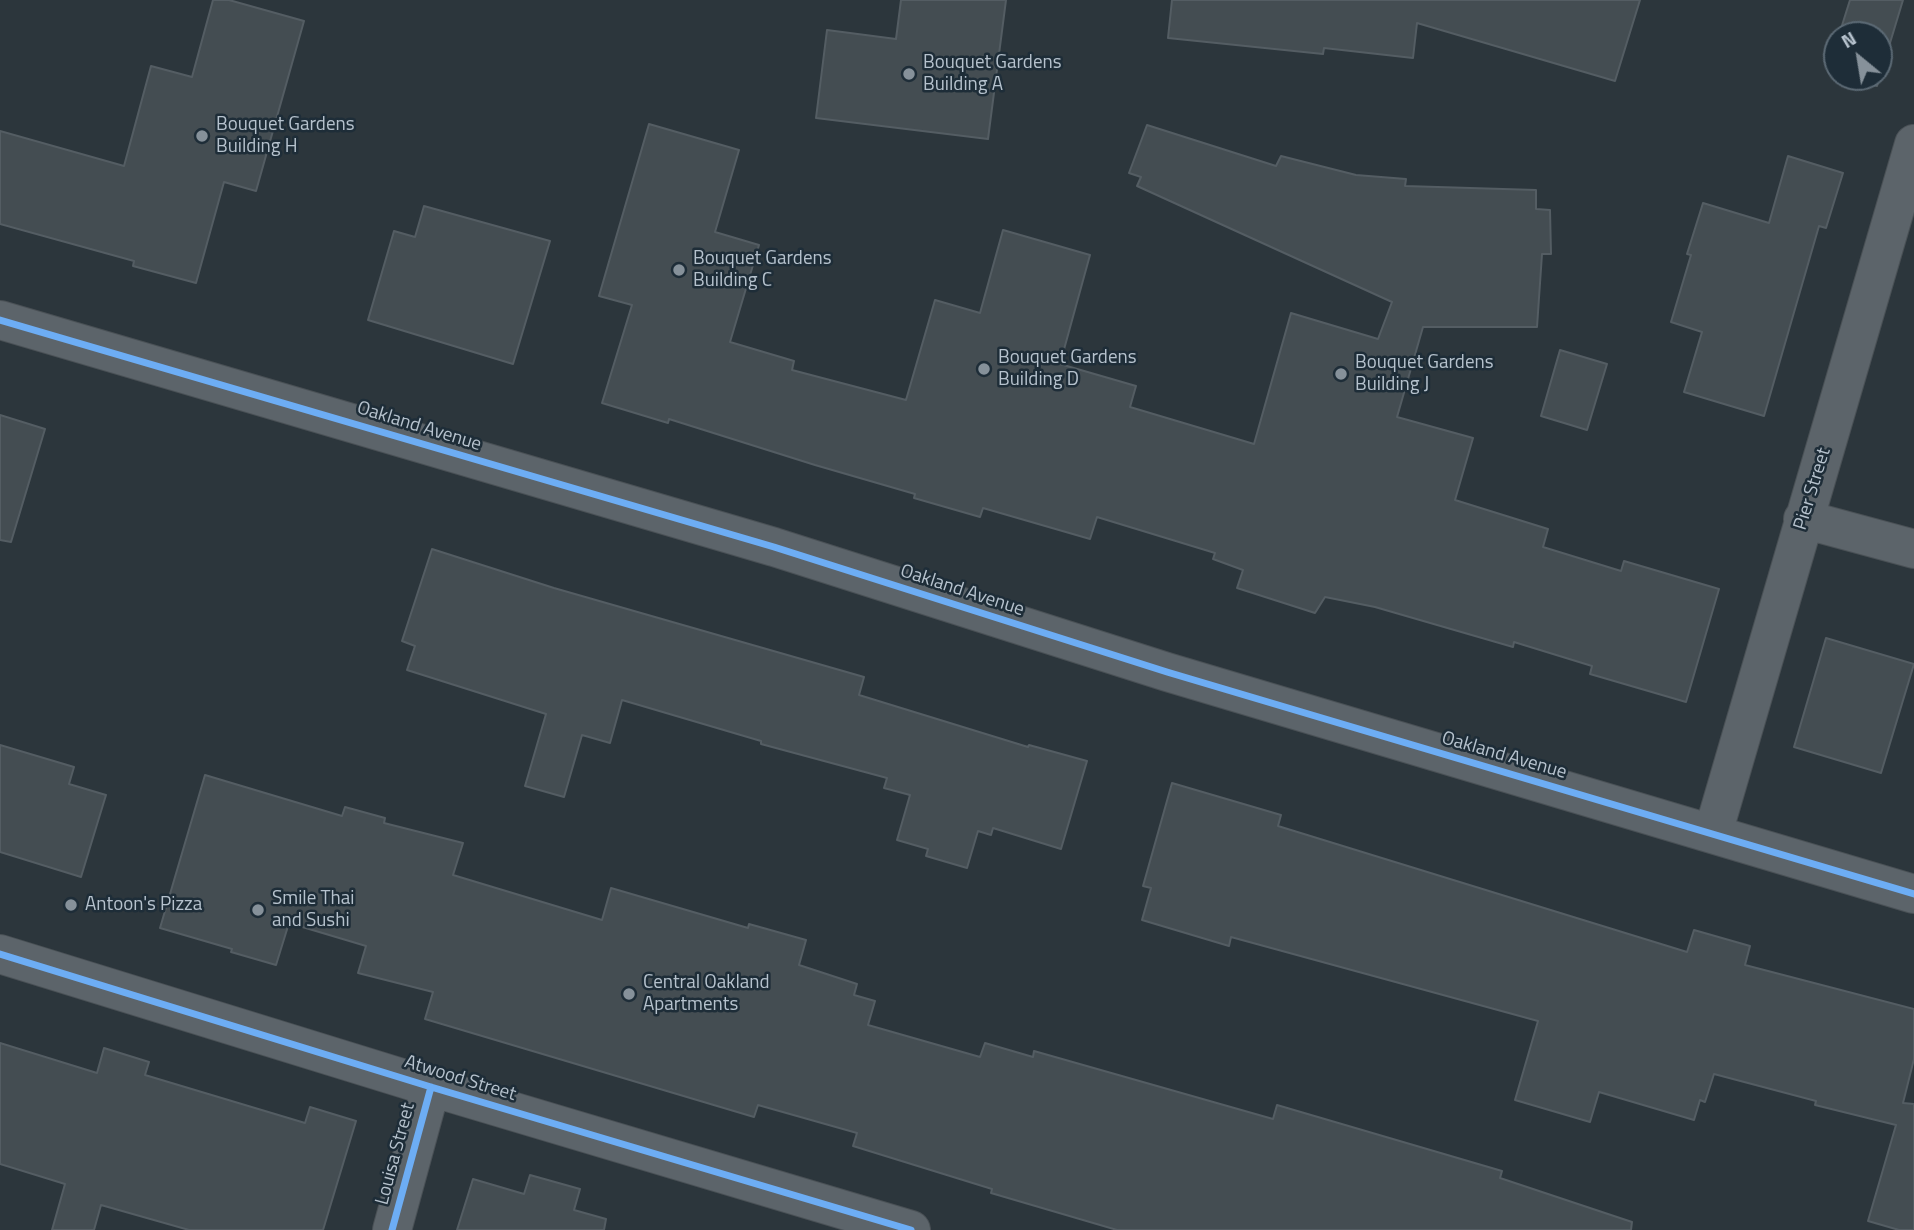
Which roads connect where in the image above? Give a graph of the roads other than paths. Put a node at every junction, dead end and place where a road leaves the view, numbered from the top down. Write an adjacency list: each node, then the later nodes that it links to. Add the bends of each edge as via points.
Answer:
1 (1912, 158): 3 (street, Pier Street)
2 (0, 320): 5 (street, Oakland Avenue, via 774,547 1167,672)
3 (1803, 519): 4 (street); 5 (street, Pier Street)
4 (1914, 549)
5 (1713, 834): 6 (street, Oakland Avenue)
6 (1914, 894)
7 (0, 954): 8 (street, Atwood Street)
8 (431, 1087): 9 (street, Louisa Street); 10 (street, Atwood Street)
9 (392, 1230)
10 (911, 1230)

